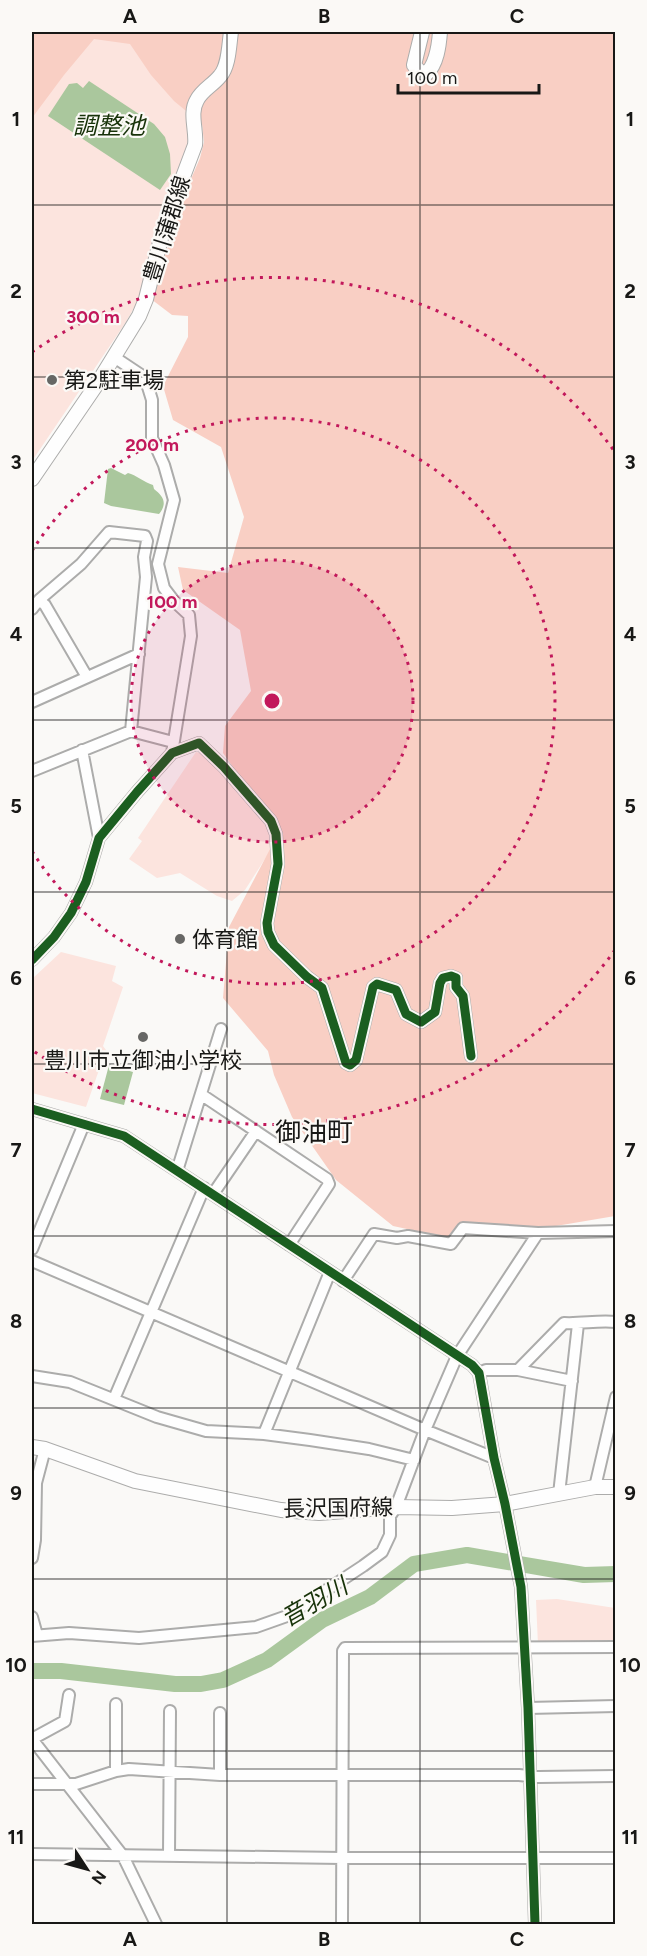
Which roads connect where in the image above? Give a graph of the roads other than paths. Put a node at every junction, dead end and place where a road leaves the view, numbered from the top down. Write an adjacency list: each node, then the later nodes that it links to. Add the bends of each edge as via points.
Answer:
1 (231, 32): 4 (main road, 豊川蒲郡線, via 223,71 196,101 195,145 163,230 146,299)
2 (422, 32): 3 (main road, via 414,65 426,74 432,68)
3 (440, 32)
4 (114, 357): 5 (main road, 豊川蒲郡線); 12 (street, via 141,375 148,387 152,438 174,500 158,564 164,588 189,615 191,636)
5 (32, 479)
6 (39, 600): 7 (street); 8 (street, via 81,564 109,532 145,536 146,577); 9 (street)
7 (32, 609)
8 (139, 654): 9 (street); 11 (street)
9 (87, 677): 10 (street)
10 (32, 702)
11 (131, 731): 12 (street); 13 (street)
12 (172, 747): 15 (street); 18 (street, via 200,743 271,821 278,856 268,932 274,945 322,988 346,1063 350,1065 356,1060 373,987 377,984 396,990 406,1014 420,1022 435,1012 440,983 451,976 456,978 456,987 463,996)
13 (82, 750): 14 (street); 15 (street)
14 (32, 771)
15 (99, 838): 16 (street, via 86,882 70,913)
16 (32, 960)
17 (221, 1029): 19 (street)
18 (471, 1056)
19 (202, 1095): 22 (street); 23 (street)
20 (32, 1109): 21 (street)
21 (84, 1124): 23 (street, via 124,1136); 28 (street)
22 (256, 1131): 24 (street); 27 (street, via 329,1184)
23 (177, 1171): 24 (street)
24 (209, 1191): 27 (street); 32 (street)
25 (615, 1231): 26 (street)
26 (538, 1233): 31 (street, via 463,1228 451,1244 374,1234); 35 (street)
27 (289, 1245): 30 (street)
28 (32, 1249)
29 (32, 1261): 32 (street)
30 (330, 1272): 31 (street); 37 (street)
31 (343, 1281): 35 (street)
32 (151, 1311): 37 (street); 42 (street)
33 (615, 1322): 34 (street)
34 (578, 1324): 36 (street, via 564,1323); 40 (street)
35 (457, 1356): 38 (street); 43 (street)
36 (518, 1370): 38 (street); 40 (street)
37 (289, 1371): 43 (street); 44 (street)
38 (479, 1372): 47 (street)
39 (32, 1376): 42 (street, via 70,1382)
40 (572, 1381): 51 (street)
41 (615, 1397): 45 (street)
42 (114, 1399): 44 (street, via 206,1431)
43 (425, 1430): 47 (street); 48 (street)
44 (264, 1434): 48 (street, via 369,1449)
45 (610, 1438): 49 (street)
46 (38, 1448): 53 (main road, 長沢国府線, via 135,1481 281,1510 319,1513); 54 (street)
47 (494, 1458): 52 (street)
48 (414, 1460): 53 (street)
49 (595, 1487): 50 (main road, 長沢国府線); 51 (main road, 長沢国府線)
50 (615, 1487)
51 (559, 1494): 52 (main road, 長沢国府線)
52 (505, 1504): 53 (main road, 長沢国府線); 58 (street, via 521,1587)
53 (396, 1507): 56 (street, via 390,1516 390,1535 382,1552 287,1616 256,1627 139,1638 69,1633)
54 (32, 1558)
55 (32, 1617): 56 (street)
56 (34, 1636)
57 (615, 1647): 58 (street)
58 (525, 1649): 62 (street); 69 (street, via 345,1648)
59 (69, 1695): 65 (street, via 65,1721)
60 (116, 1704): 66 (street)
61 (615, 1706): 62 (street)
62 (528, 1708): 70 (street)
63 (171, 1711): 67 (street)
64 (220, 1713): 68 (street)
65 (32, 1739): 73 (street)
66 (116, 1771): 67 (street); 73 (street)
67 (170, 1773): 68 (street); 76 (street)
68 (220, 1775): 69 (street)
69 (342, 1776): 70 (street); 77 (street)
70 (530, 1776): 71 (street); 78 (street)
71 (615, 1776)
72 (32, 1784): 73 (street)
73 (67, 1784): 75 (street)
74 (32, 1854): 75 (street)
75 (123, 1856): 76 (street); 80 (street)
76 (169, 1856): 77 (street)
77 (342, 1858): 78 (street); 81 (street)
78 (532, 1858): 79 (street); 82 (street)
79 (615, 1858)
80 (156, 1924)
81 (342, 1924)
82 (535, 1924)

